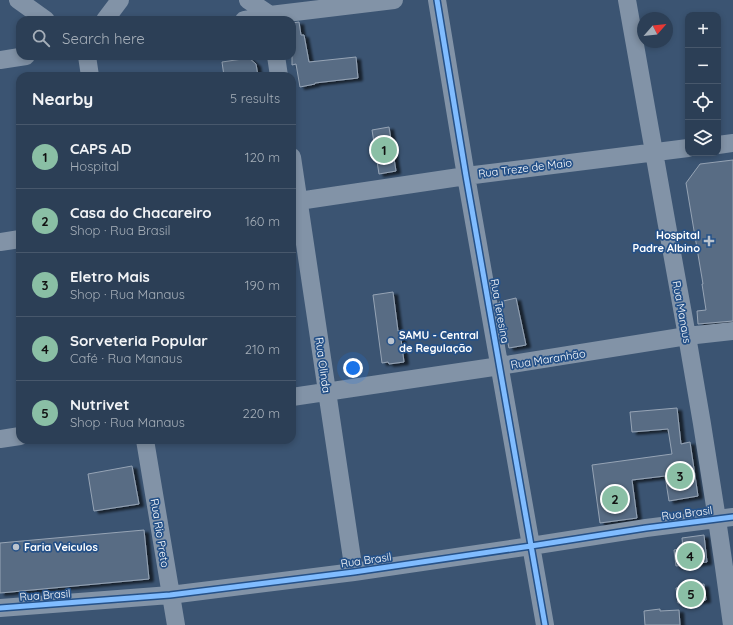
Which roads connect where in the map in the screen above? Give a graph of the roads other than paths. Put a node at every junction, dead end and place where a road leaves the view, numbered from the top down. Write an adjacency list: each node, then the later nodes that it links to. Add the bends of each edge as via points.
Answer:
1 (18, 0): 9 (street)
2 (120, 0): 10 (street)
3 (240, 0): 11 (street)
4 (248, 0): 8 (street)
5 (394, 0): 8 (street)
6 (437, 0): 23 (street, Rua Teresina)
7 (627, 0): 22 (street, Rua Manaus)
8 (269, 12): 12 (street)
9 (40, 16)
10 (109, 16)
11 (244, 16)
12 (256, 16)
13 (16, 58): 14 (street)
14 (0, 60)
15 (88, 60): 17 (street)
16 (277, 60): 18 (street)
17 (89, 72)
18 (278, 72)
19 (733, 143): 20 (street)
20 (721, 145)
21 (685, 148): 22 (street, Rua Treze de Maio)
22 (654, 152): 23 (street, Rua Treze de Maio); 29 (street, Rua Manaus)
23 (466, 176): 24 (street, Rua Treze de Maio); 30 (street, Rua Teresina)
24 (296, 201)
25 (296, 207): 31 (street, Rua Olinda)
26 (16, 240): 27 (street)
27 (0, 242)
28 (733, 331): 29 (street, Rua Maranhão)
29 (687, 336): 30 (street, Rua Maranhão); 36 (street, Rua Manaus)
30 (500, 366): 31 (street, Rua Maranhão); 37 (street, Rua Teresina)
31 (327, 392): 32 (street, Rua Maranhão); 38 (street, Rua Olinda)
32 (296, 396)
33 (16, 437): 34 (street)
34 (0, 440)
35 (146, 444): 39 (street, Rua Rio Preto)
36 (725, 518): 37 (street, Rua Brasil); 43 (street, Rua Manaus)
37 (531, 546): 38 (street, Rua Brasil); 42 (street, Rua Teresina)
38 (354, 572): 39 (street, Rua Brasil)
39 (170, 595): 40 (street, Rua Brasil); 41 (street, Rua Rio Preto)
40 (0, 608)
41 (176, 625)
42 (545, 625)
43 (732, 625)

